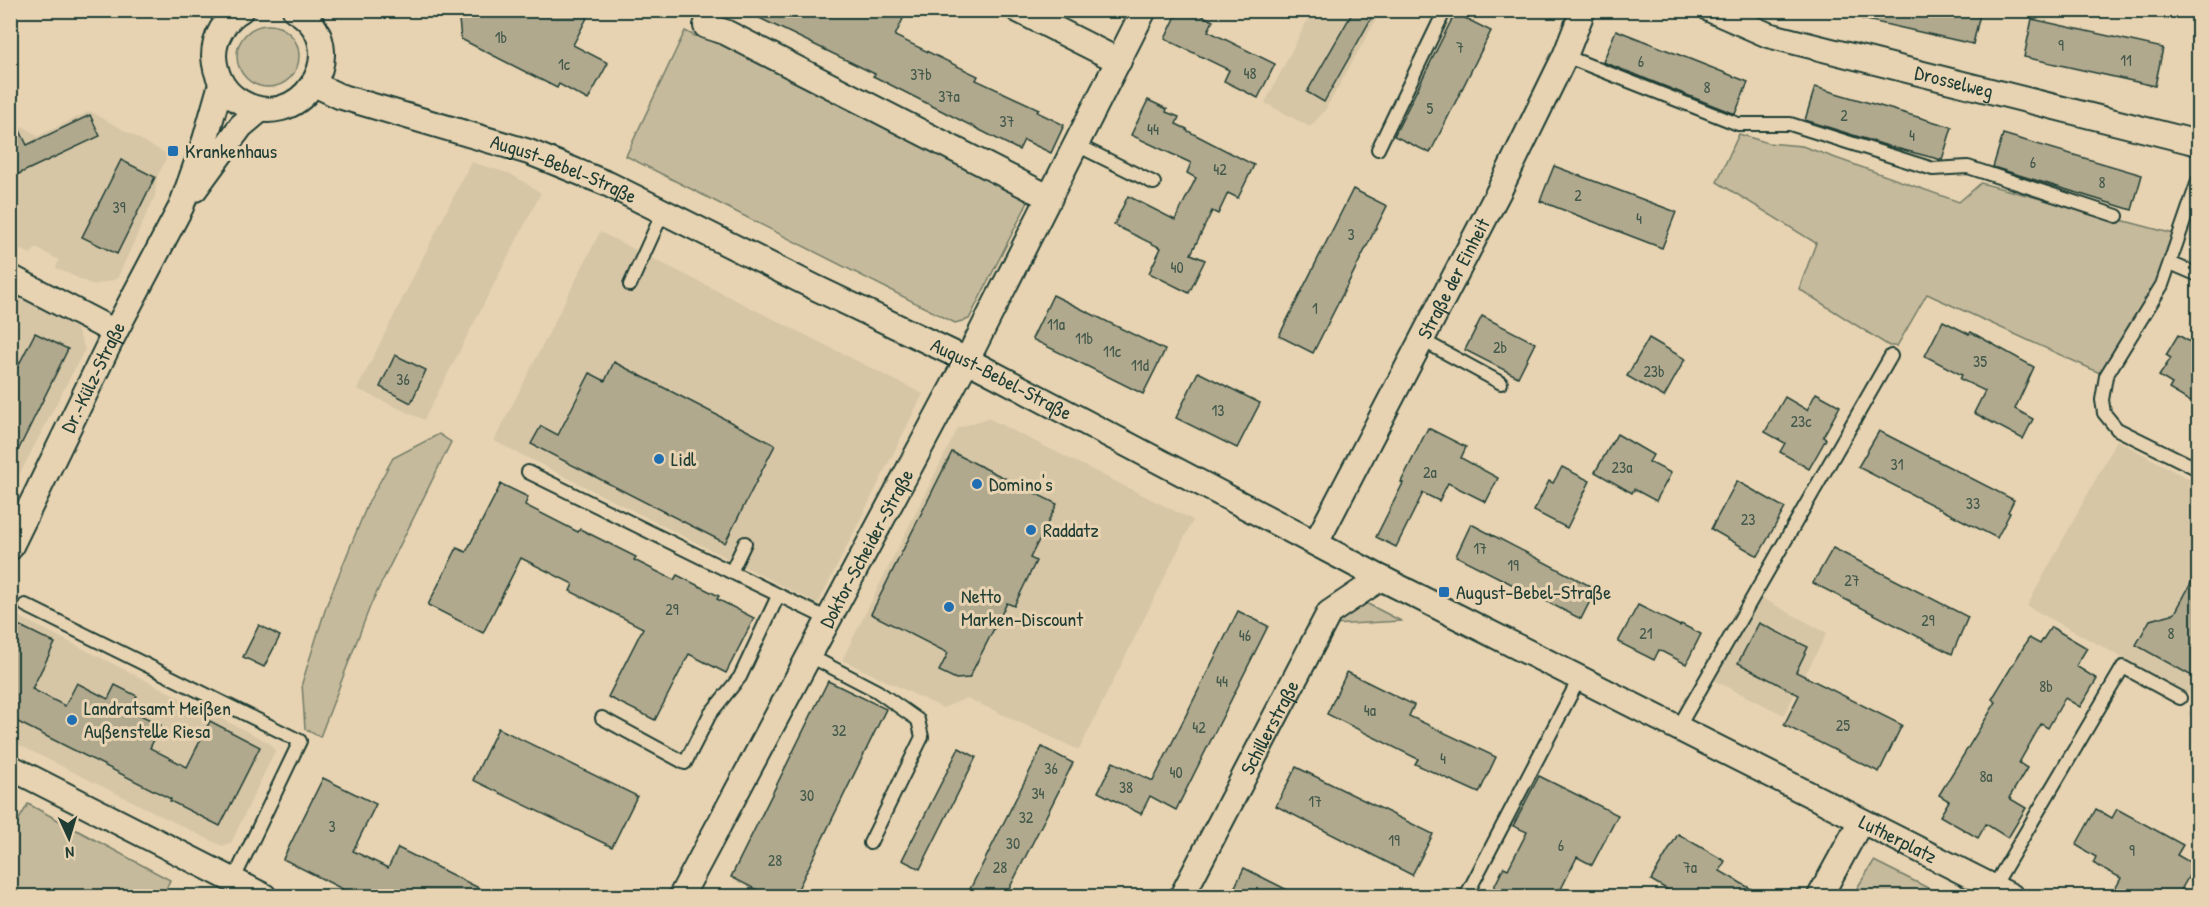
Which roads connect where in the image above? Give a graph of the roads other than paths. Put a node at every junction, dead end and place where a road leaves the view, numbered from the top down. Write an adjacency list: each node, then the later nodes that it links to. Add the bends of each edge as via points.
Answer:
1 (1018, 10): 10 (street)
2 (1144, 10): 10 (street, Doktor-Scheider-Straße)
3 (1446, 10): 16 (lane)
4 (1583, 10): 9 (street, Straße der Einheit)
5 (1711, 10): 14 (street, Drosselweg, via 1768,35)
6 (300, 12): 12 (street, via 321,46 321,66)
7 (226, 15): 11 (street, via 214,53)
8 (706, 26): 19 (street, via 725,32)
9 (1565, 56): 22 (lane, via 1738,124 1790,124 1933,170 1968,167); 28 (street, Straße der Einheit)
10 (1119, 61): 15 (street, Doktor-Scheider-Straße)
11 (221, 84): 13 (street, via 244,105); 20 (street, Dr.-Külz-Straße)
12 (314, 84): 13 (street, via 291,105); 21 (street, August-Bebel-Straße, via 339,96 529,152 608,184)
13 (260, 110): 20 (street, Dr.-Külz-Straße, via 241,126)
14 (2199, 143)
15 (1077, 145): 18 (lane); 19 (street, Doktor-Scheider-Straße)
16 (1378, 149)
17 (2199, 181): 23 (lane)
18 (1154, 183)
19 (1050, 198): 30 (street, Doktor-Scheider-Straße)
20 (181, 207): 27 (street, Dr.-Külz-Straße)
21 (663, 212): 26 (lane); 30 (street, August-Bebel-Straße)
22 (2117, 216)
23 (2169, 263): 24 (lane); 32 (lane, via 2162,285 2106,376 2102,400 2104,413 2117,429)
24 (2199, 275)
25 (10, 277): 27 (street)
26 (630, 285)
27 (115, 332): 36 (street, Dr.-Külz-Straße)
28 (1422, 340): 31 (lane); 35 (street, Straße der Einheit)
29 (1891, 356): 46 (lane)
30 (967, 360): 35 (street, August-Bebel-Straße); 41 (street, Doktor-Scheider-Straße)
31 (1501, 383)
32 (2199, 469)
33 (528, 472): 37 (lane)
34 (745, 543): 37 (lane)
35 (1316, 543): 38 (street, August-Bebel-Straße)
36 (10, 548)
37 (732, 572): 39 (lane)
38 (1381, 578): 43 (street, August-Bebel-Straße); 54 (street, Schillerstraße, via 1329,613)
39 (778, 596): 41 (lane); 45 (lane, via 740,677 710,714 685,763)
40 (25, 604): 50 (lane, via 300,741)
41 (830, 620): 42 (street, Doktor-Scheider-Straße)
42 (810, 656): 49 (lane, via 877,691 918,720 922,736); 53 (street, Doktor-Scheider-Straße)
43 (1579, 679): 46 (street, August-Bebel-Straße); 55 (lane)
44 (2180, 698): 51 (lane, via 2123,667)
45 (602, 718)
46 (1678, 728): 48 (street, August-Bebel-Straße)
47 (10, 767): 50 (street)
48 (1861, 821): 51 (street, Lutherplatz); 56 (street, Lutherplatz)
49 (870, 843)
50 (233, 880): 52 (street)
51 (2002, 892)
52 (264, 897)
53 (681, 897)
54 (1182, 897)
55 (1466, 897)
56 (1820, 897)

